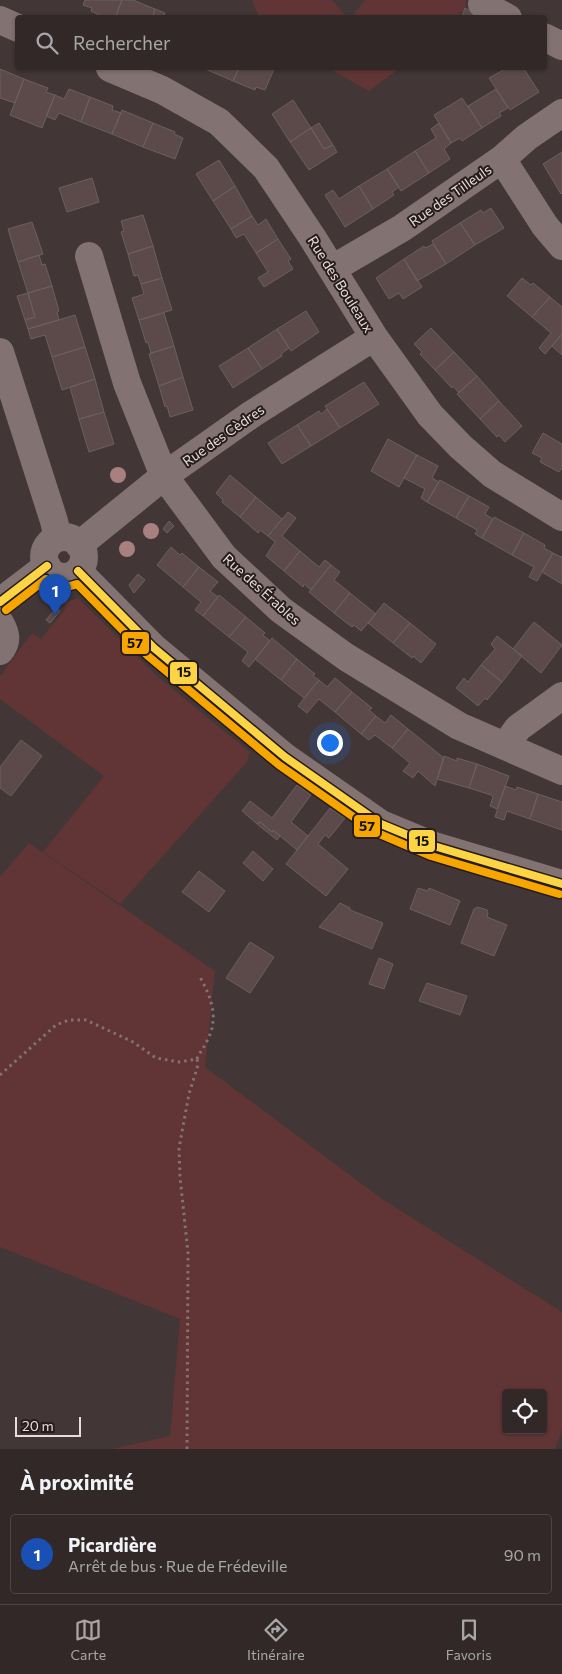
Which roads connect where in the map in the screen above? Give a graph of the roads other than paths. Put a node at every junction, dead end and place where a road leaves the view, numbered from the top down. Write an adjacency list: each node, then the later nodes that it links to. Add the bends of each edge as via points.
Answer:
1 (482, 4): 2 (street)
2 (502, 15)
3 (0, 20): 4 (street)
4 (15, 27)
5 (547, 38): 6 (street)
6 (562, 46)
7 (115, 70): 12 (street, Rue des Bouleaux, via 162,90 219,122 266,168)
8 (562, 113): 9 (street, Rue des Tilleuls)
9 (502, 158): 10 (street, via 545,226); 12 (street, Rue des Tilleuls, via 402,228)
10 (562, 246)
11 (89, 256): 15 (street, Rue des Érables, via 127,383)
12 (332, 269): 13 (street, Rue des Bouleaux)
13 (374, 337): 15 (street, Rue des Cèdres, via 252,414); 16 (street, Rue des Bouleaux, via 430,415 461,447 492,474)
14 (0, 352): 17 (street, via 54,521)
15 (164, 476): 17 (street, Rue des Cèdres); 24 (street, Rue des Érables, via 224,557 281,610 346,658 451,721)
16 (562, 517)
17 (68, 541): 18 (street, via 52,542 45,553); 19 (street, via 84,553 83,565)
18 (47, 566): 19 (street, via 62,577); 20 (street)
19 (78, 571): 26 (street, via 161,654 285,757 381,824 434,846)
20 (0, 602)
21 (0, 622): 22 (street, via 6,632)
22 (0, 651)
23 (562, 696): 24 (street, via 518,728)
24 (505, 746): 25 (street, Rue des Érables)
25 (562, 771)
26 (562, 884)

